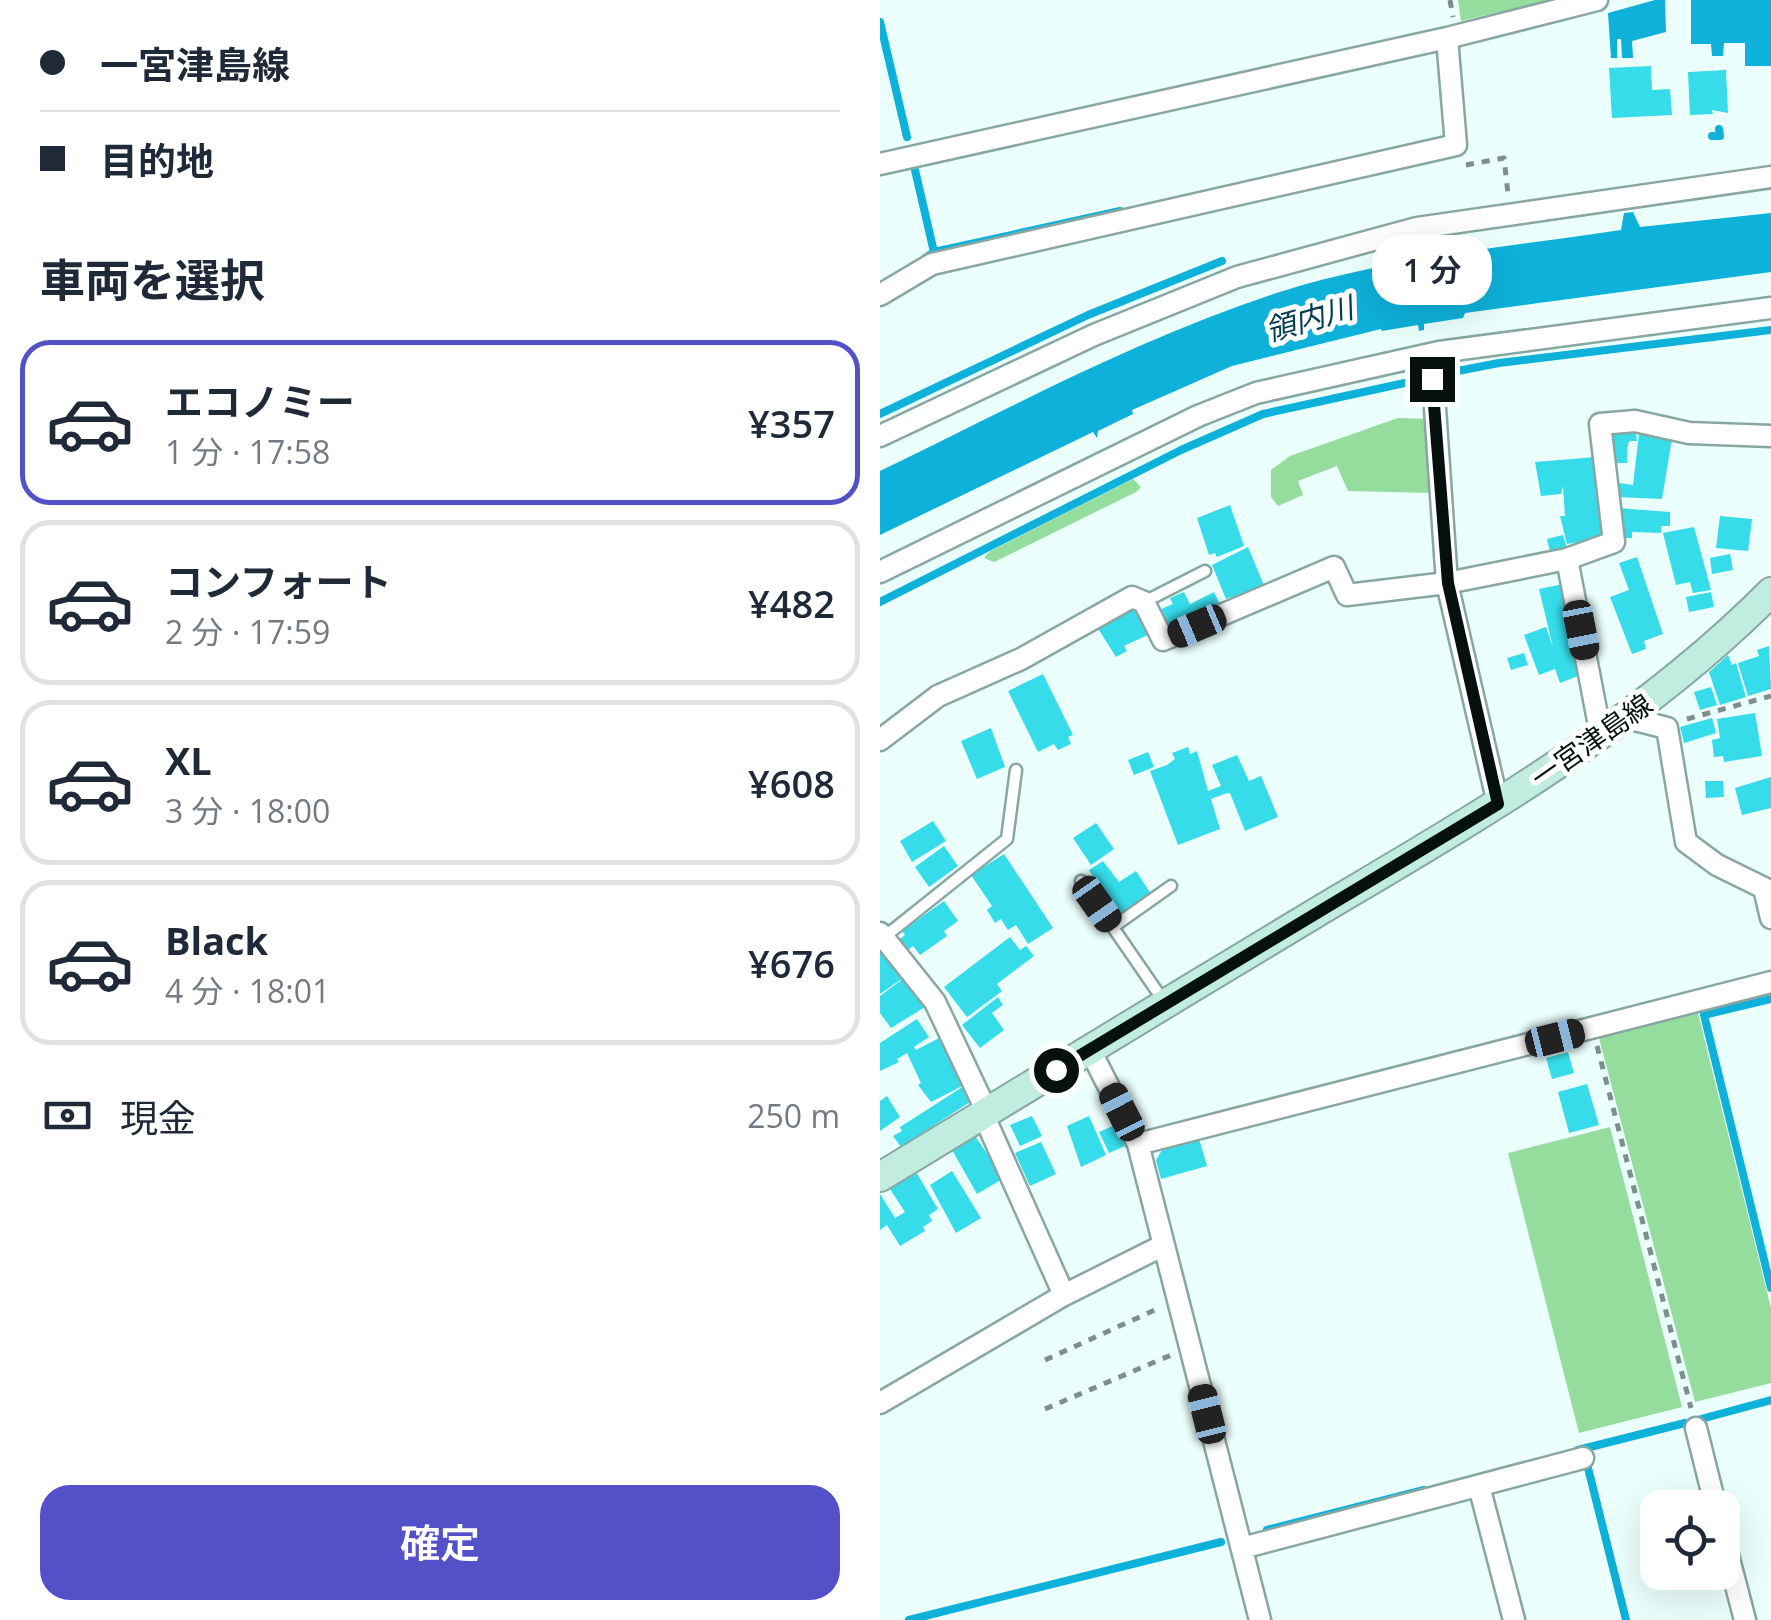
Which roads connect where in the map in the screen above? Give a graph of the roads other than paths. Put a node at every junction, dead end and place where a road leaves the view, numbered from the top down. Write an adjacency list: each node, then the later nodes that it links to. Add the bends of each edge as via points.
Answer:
1 (1597, 0): 2 (street)
2 (1447, 38): 3 (street); 5 (street, via 1456,145 932,264)
3 (880, 164)
4 (1771, 177): 8 (street, via 1417,228 1237,277 1094,335)
5 (880, 294)
6 (1771, 308): 12 (street, via 1439,352 1256,393)
7 (1432, 379): 13 (street)
8 (880, 436)
9 (1771, 436): 10 (street, via 1689,433 1635,421 1600,424 1614,542)
10 (1567, 559): 13 (street); 17 (street)
11 (1205, 571): 15 (lane)
12 (880, 572)
13 (1448, 583): 15 (street, via 1347,594 1334,566 1162,640); 20 (street)
14 (1771, 592): 16 (main road, 一宮津島線)
15 (1144, 602): 18 (street, via 1132,597 938,696)
16 (1627, 718): 17 (main road, 一宮津島線); 23 (street, via 1667,728 1686,842 1764,888)
17 (1601, 736): 20 (main road, 一宮津島線)
18 (880, 740)
19 (1016, 770): 25 (lane, via 1007,839)
20 (1498, 804): 27 (main road, 一宮津島線)
21 (1081, 881): 24 (lane)
22 (1171, 886): 24 (lane)
23 (1771, 918)
24 (1113, 927): 27 (lane)
25 (882, 936): 29 (street, via 935,1002)
26 (1771, 982): 30 (street)
27 (1165, 1003): 28 (main road, 一宮津島線)
28 (1090, 1050): 29 (main road, 一宮津島線); 30 (street)
29 (985, 1113): 31 (main road, 一宮津島線); 33 (street)
30 (1138, 1144): 32 (street)
31 (880, 1177)
32 (1164, 1245): 33 (street); 39 (street)
33 (1064, 1296): 34 (street)
34 (880, 1403)
35 (1696, 1428): 38 (street)
36 (1583, 1458): 37 (street)
37 (1479, 1486): 39 (street); 42 (street)
38 (1712, 1490)
39 (1242, 1548): 41 (street)
40 (1737, 1590): 43 (street)
41 (1260, 1620)
42 (1514, 1620)
43 (1745, 1620)

